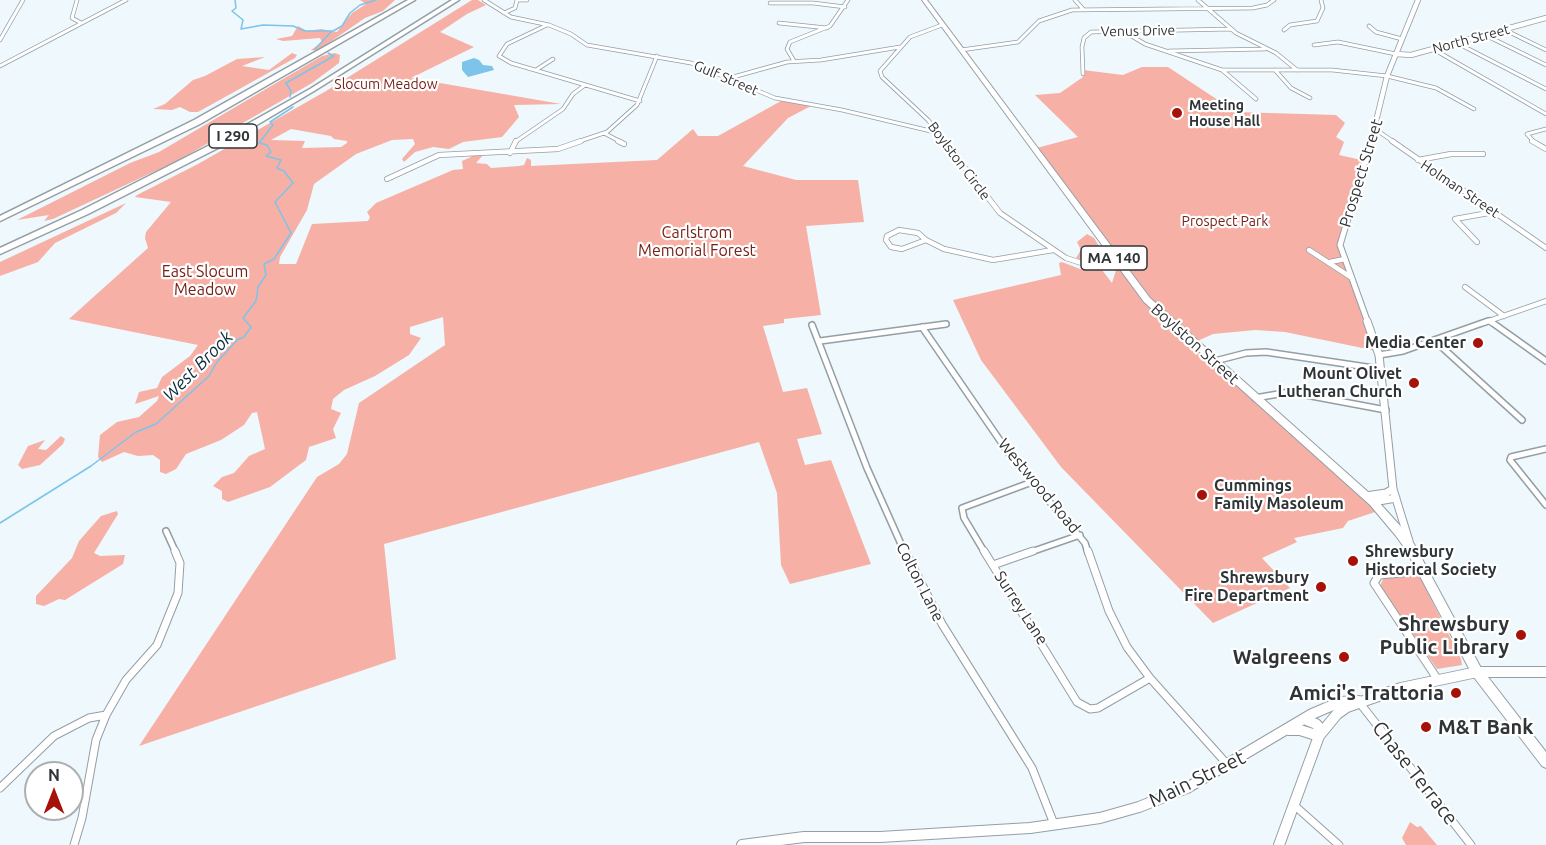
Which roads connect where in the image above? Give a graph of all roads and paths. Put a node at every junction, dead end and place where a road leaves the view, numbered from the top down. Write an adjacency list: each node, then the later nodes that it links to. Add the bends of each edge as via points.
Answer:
1 (23, 0): 36 (street)
2 (77, 0): 23 (street, via 72,18)
3 (126, 0): 23 (street)
4 (412, 0): 76 (highway, I 290, via 188,127)
5 (456, 0): 82 (highway, I 290, via 215,146)
6 (484, 0): 20 (street, Gulf Street)
7 (517, 0): 8 (street); 20 (street, via 515,8)
8 (527, 0)
9 (849, 0): 17 (street)
10 (924, 0): 27 (main road, Boylston Street / MA 140)
11 (1076, 0): 19 (street)
12 (1198, 0): 18 (street)
13 (1274, 0): 18 (street, via 1260,7)
14 (1321, 0): 31 (street, via 1323,8 1317,21 1290,25)
15 (1418, 0): 35 (street, Prospect Street)
16 (771, 3): 17 (street)
17 (845, 7): 29 (street)
18 (1208, 8): 19 (street); 30 (street)
19 (1083, 9): 42 (street, via 1039,21 1014,44)
20 (504, 13): 26 (street, Gulf Street)
21 (1546, 18): 22 (street, North Street)
22 (1539, 21): 25 (street); 32 (street, North Street)
23 (81, 23): 49 (street)
24 (779, 23): 29 (street)
25 (1546, 23)
26 (547, 25): 46 (street, Gulf Street, via 593,47); 51 (street, via 507,44 500,52 502,59)
27 (942, 25): 39 (street, Boylston Circle, via 913,35); 42 (main road, Boylston Street / MA 140)
28 (1369, 26): 35 (street, via 1380,34)
29 (827, 28): 48 (street, via 789,42 787,49)
30 (1232, 29): 33 (street, Venus Drive); 40 (street)
31 (1284, 30)
32 (1505, 30): 34 (street, North Street); 43 (street)
33 (1123, 31): 44 (street); 55 (street, Venus Drive, via 1096,31 1085,36 1081,52)
34 (1485, 35): 37 (street, North Street); 50 (street)
35 (1402, 39): 45 (street, Prospect Street)
36 (0, 40)
37 (1456, 43): 41 (street, North Street); 59 (street)
38 (1314, 45): 45 (street, via 1338,42)
39 (900, 47): 48 (street); 67 (street, Boylston Circle, via 880,74)
40 (1267, 49): 44 (street); 54 (street)
41 (1433, 49): 45 (street, North Street); 64 (street)
42 (961, 50): 85 (main road, Boylston Street / MA 140)
43 (1546, 50)
44 (1165, 51): 52 (street)
45 (1396, 54): 56 (street, Prospect Street)
46 (657, 56): 57 (street, Gulf Street, via 696,64); 62 (street)
47 (553, 59): 51 (street)
48 (794, 61): 57 (street)
49 (1, 63)
50 (1546, 66)
51 (536, 70): 58 (street)
52 (1222, 70): 53 (street); 61 (street)
53 (1275, 70): 54 (street); 60 (street, via 1292,88)
54 (1297, 70): 56 (street)
55 (1083, 74)
56 (1387, 76): 63 (street, via 1436,88); 66 (street, Prospect Street)
57 (726, 78): 67 (street, Gulf Street, via 781,100)
58 (585, 85): 62 (street); 71 (street, via 563,109 516,141)
59 (1546, 88)
60 (1310, 98)
61 (1256, 99)
62 (640, 102): 68 (street)
63 (1474, 109)
64 (1546, 114)
65 (1546, 129): 70 (street, via 1527,134)
66 (1375, 132): 73 (street, Holman Street); 83 (street, Prospect Street, via 1341,238)
67 (939, 133): 80 (street, Boylston Circle, via 1000,213)
68 (604, 134): 69 (street); 71 (street, via 563,148)
69 (624, 144)
70 (1546, 148)
71 (510, 153): 74 (street, via 439,155)
72 (1483, 154): 73 (street)
73 (1418, 160): 75 (street, Holman Street)
74 (387, 179)
75 (1494, 212): 78 (street, via 1455,219); 79 (street, Holman Street)
76 (0, 219)
77 (926, 240): 77 (street, via 918,232 906,230 892,232 886,240 897,249); 80 (street, via 944,249 986,259 1011,259)
78 (1477, 242)
79 (1546, 248)
80 (1053, 250): 85 (street, Boylston Circle, via 1085,265)
81 (1309, 250): 84 (street)
82 (0, 251)
83 (1345, 259): 84 (street); 86 (street, Prospect Street)
84 (1330, 262): 86 (street)
85 (1118, 264): 97 (main road, Boylston Street / MA 140, via 1147,300)
86 (1352, 278): 96 (street, Prospect Street)
87 (1466, 287): 89 (street)
88 (1546, 301): 89 (street)
89 (1504, 316): 90 (street)
90 (1489, 321): 94 (street); 98 (street)
91 (946, 324): 93 (street)
92 (812, 325): 95 (street, Colton Lane)
93 (922, 327): 95 (street); 104 (street, Westwood Road)
94 (1434, 340): 96 (street); 102 (street)
95 (820, 341): 126 (street, Colton Lane, via 867,468 913,570 942,624 1024,754)
96 (1378, 355): 99 (street, Prospect Street)
97 (1213, 362): 99 (street, via 1266,352); 100 (main road, Boylston Street / MA 140)
98 (1546, 362)
99 (1380, 369): 101 (street, Prospect Street)
100 (1255, 398): 101 (street, via 1290,393); 106 (main road, Boylston Street / MA 140)
101 (1386, 410): 105 (street, Prospect Street)
102 (1522, 420)
103 (1546, 449): 107 (street, via 1510,460)
104 (1032, 482): 109 (street, Westwood Road); 111 (street, Surrey Lane, via 962,508 964,518)
105 (1394, 493): 106 (street); 110 (street, Prospect Street)
106 (1370, 499): 110 (main road, Boylston Street / MA 140)
107 (1546, 505)
108 (166, 531): 118 (street, via 180,563 176,598 157,645 126,680)
109 (1080, 535): 111 (street); 115 (street, Westwood Road, via 1115,626)
110 (1410, 546): 112 (main road, Boylston Street / MA 140)
111 (993, 565): 115 (street, Surrey Lane, via 1083,706 1098,708)
112 (1423, 571): 113 (main road, Boylston Street / MA 140); 116 (street, via 1379,575 1374,583)
113 (1476, 672): 114 (main road, Main Street); 116 (main road, Main Street); 122 (main road, MA 140)
114 (1546, 672)
115 (1150, 678): 123 (street, Westwood Road)
116 (1438, 680): 117 (main road, Main Street)
117 (1359, 701): 119 (main road, Main Street, via 1340,702); 121 (main road, Main Street, via 1337,714); 133 (street, Chase Terrace)
118 (106, 715): 124 (street, via 89,718 54,736); 129 (street, via 96,740)
119 (1304, 719): 120 (main road, Main Street); 121 (main road, via 1316,724)
120 (1289, 730): 121 (main road); 123 (main road, Main Street)
121 (1321, 734): 125 (main road)
122 (1546, 762)
123 (1228, 766): 126 (main road, Main Street, via 1139,807)
124 (0, 788)
125 (1294, 805): 131 (main road); 132 (street)
126 (1055, 826): 127 (main road, Main Street)
127 (881, 841): 128 (main road, Main Street)
128 (781, 842): 130 (main road, Main Street)
129 (74, 845)
130 (742, 845)
131 (1280, 845)
132 (1339, 845)
133 (1471, 845)

